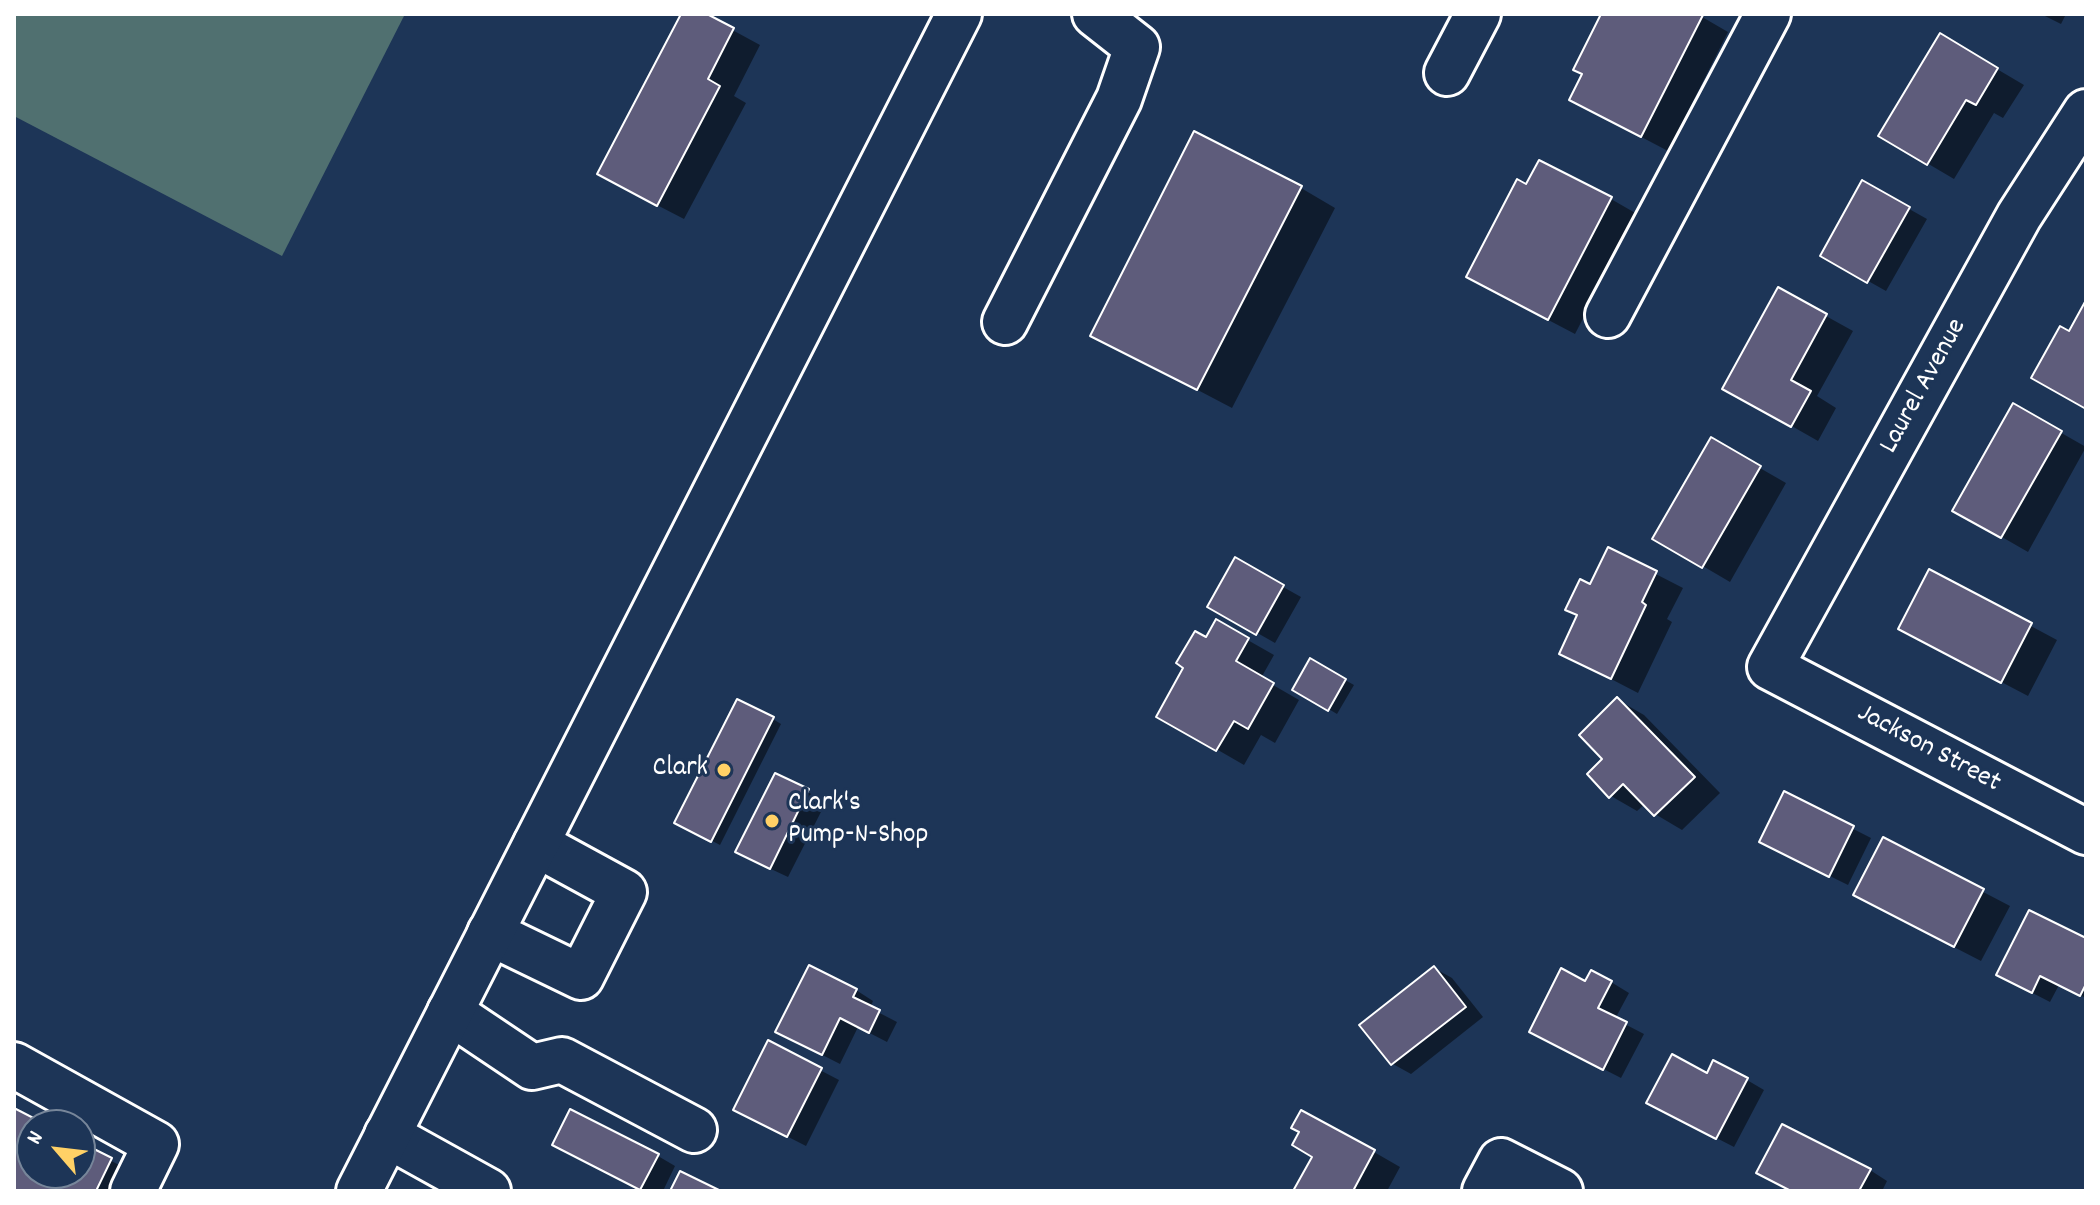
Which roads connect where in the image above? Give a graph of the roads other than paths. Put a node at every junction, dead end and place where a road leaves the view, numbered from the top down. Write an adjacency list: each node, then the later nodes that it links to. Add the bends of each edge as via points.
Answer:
1 (959, 14): 11 (main road)
2 (1095, 14): 8 (main road, via 1137,47 1119,99)
3 (1478, 14): 5 (main road)
4 (1768, 14): 7 (main road)
5 (1447, 73)
6 (2086, 112): 9 (main road, Laurel Avenue, via 2019,216)
7 (1608, 315)
8 (1005, 322)
9 (1770, 667): 10 (main road, Jackson Street)
10 (2086, 832)
11 (536, 844): 12 (main road); 12 (main road, via 624,892 596,949 581,977)
12 (490, 933): 13 (main road)
13 (450, 1012): 15 (main road, via 532,1067 562,1060); 16 (main road)
14 (14, 1065): 18 (main road, via 156,1144)
15 (694, 1130)
16 (387, 1135): 19 (main road); 20 (main road)
17 (1493, 1176): 21 (main road)
18 (133, 1191)
19 (359, 1191)
20 (488, 1191)
21 (1560, 1191)

